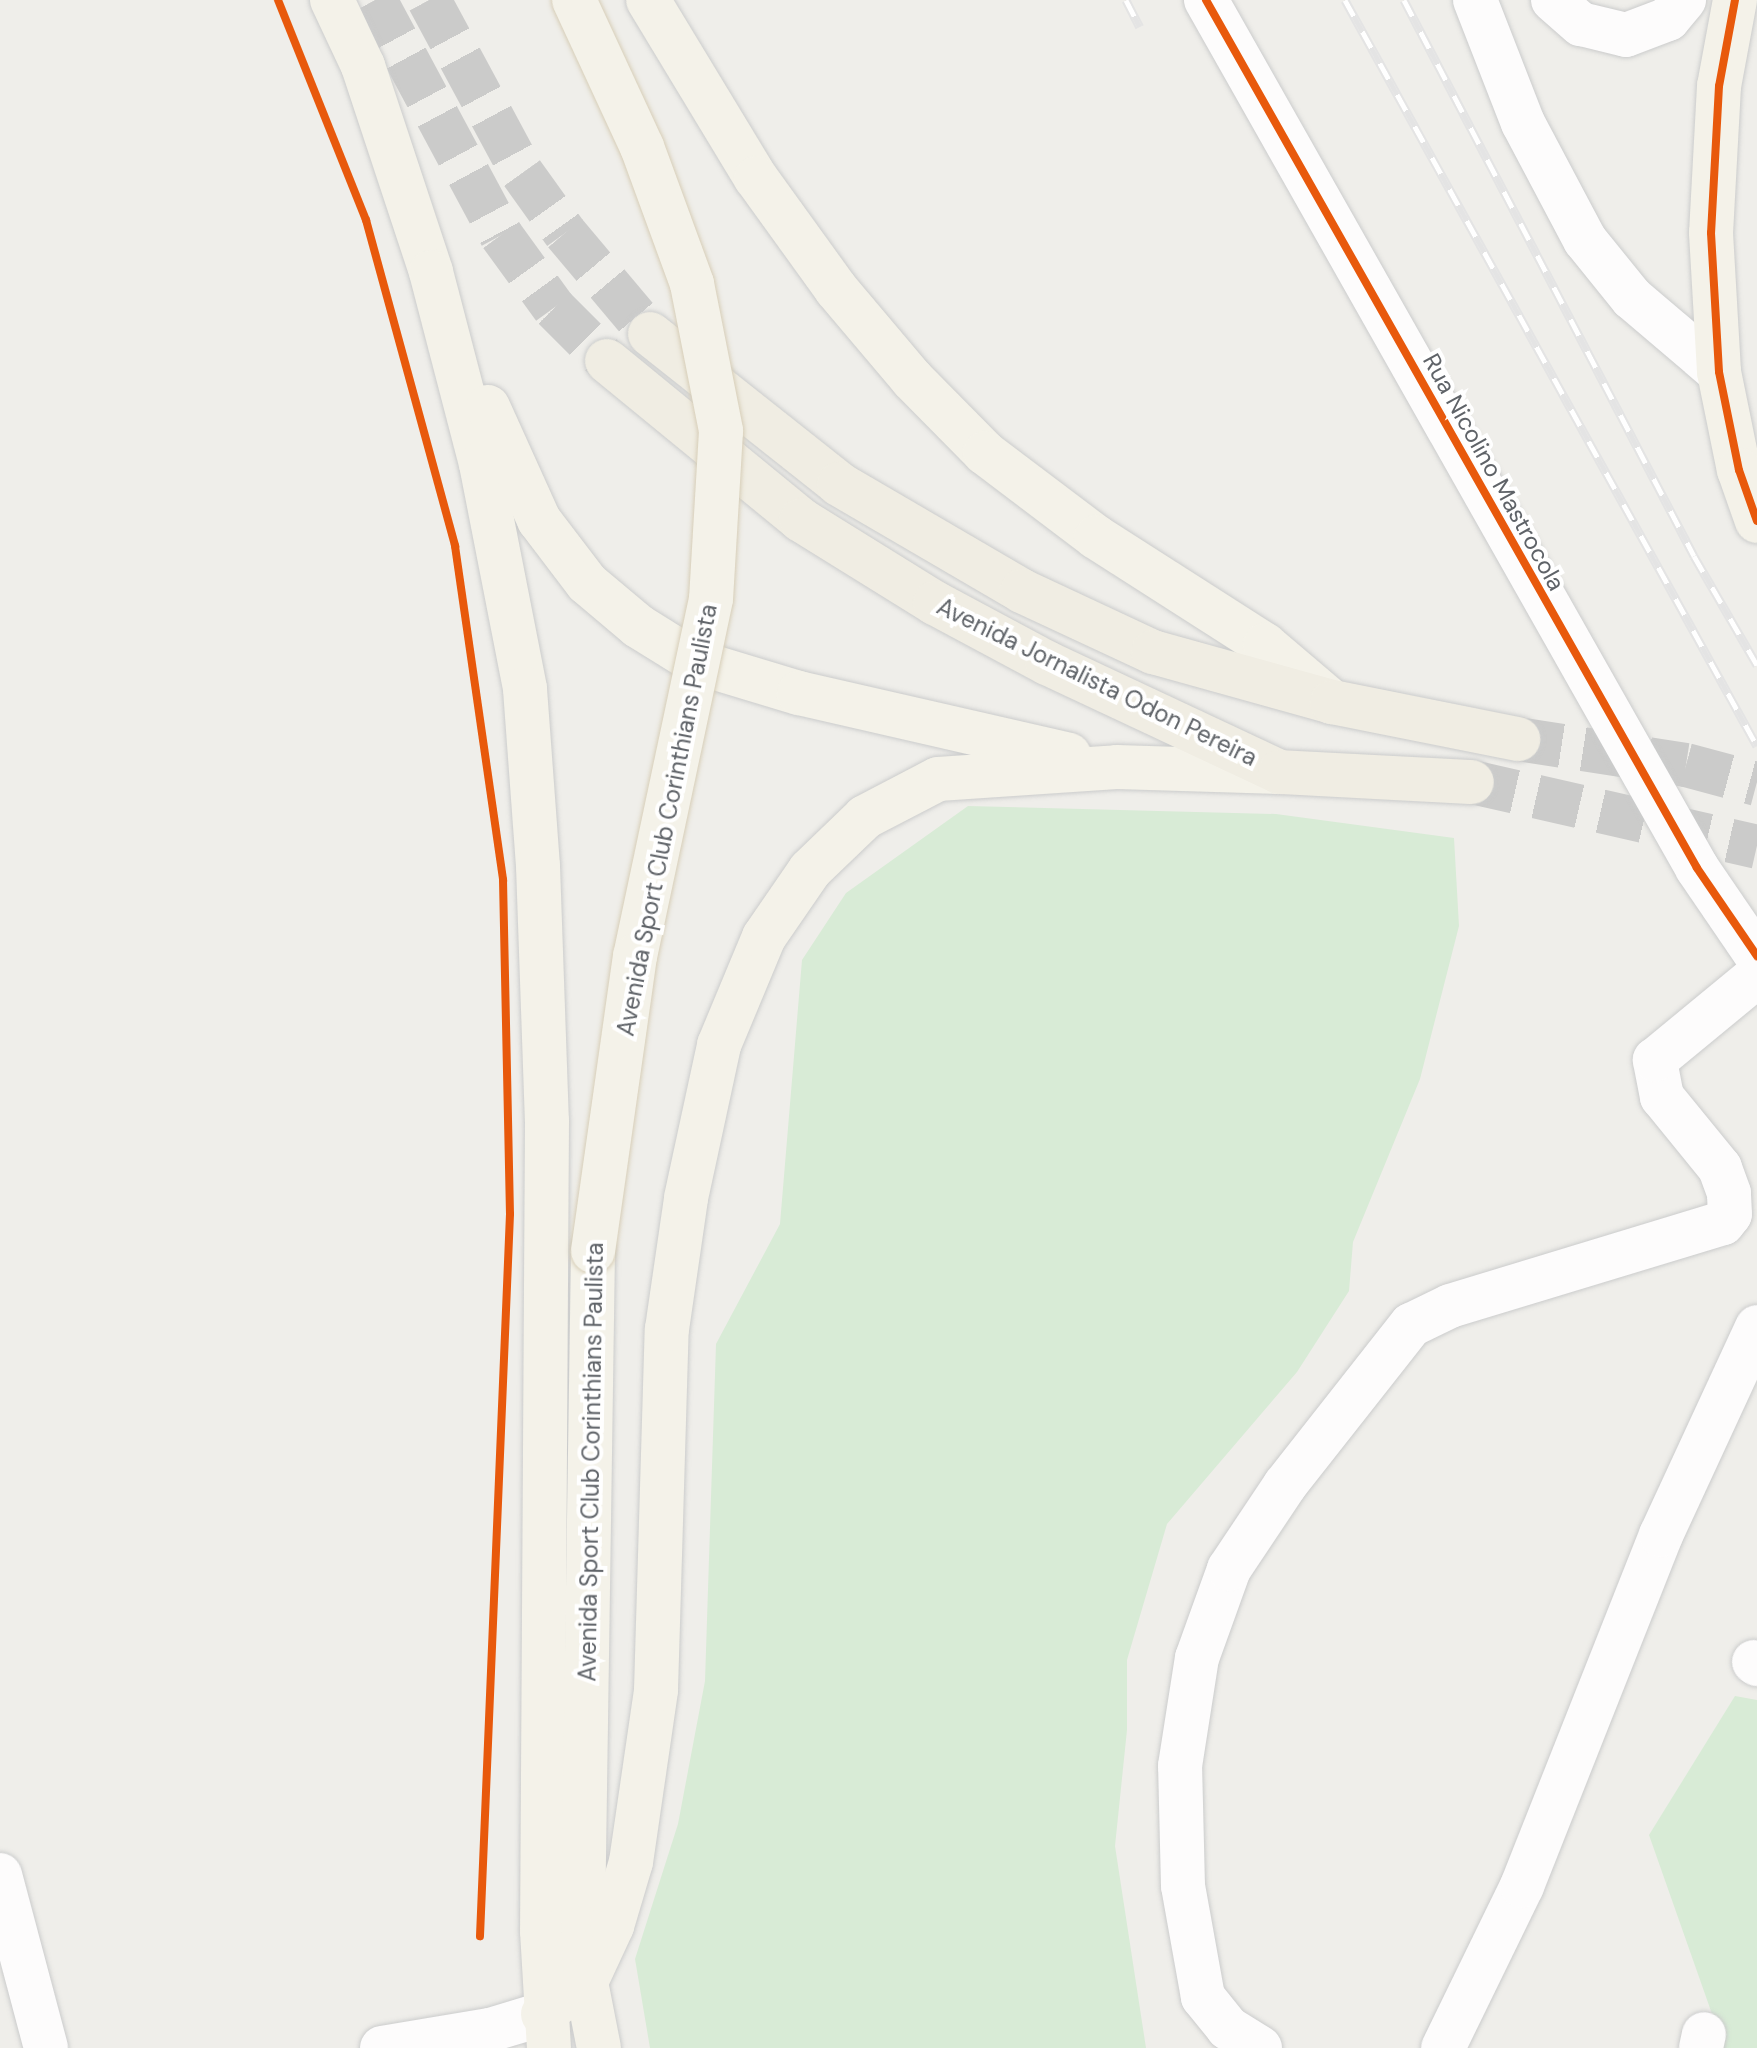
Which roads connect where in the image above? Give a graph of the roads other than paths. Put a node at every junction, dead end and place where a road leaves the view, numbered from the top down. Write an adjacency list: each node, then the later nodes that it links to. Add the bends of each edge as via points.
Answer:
1 (332, 0): 9 (main road, Avenida Sport Club Corinthians Paulista, via 363,66)
2 (574, 0): 25 (main road, Avenida Sport Club Corinthians Paulista, bridge, via 642,147 692,284 721,431 711,599 635,956 593,1251 584,1725)
3 (648, 0): 14 (main road, via 756,178 836,289 912,379 985,453 1096,537 1265,645)
4 (1206, 0): 19 (street, Rua Nicolino Mastrocola, via 1689,855)
5 (1475, 0): 12 (street, via 1523,123 1585,240 1632,298)
6 (1553, 0): 7 (street, via 1581,24 1626,35 1668,19)
7 (1684, 0)
8 (1735, 0): 12 (main road, via 1719,86 1711,233)
9 (431, 272): 16 (main road, via 539,520 587,583 638,626 696,662 799,693); 26 (main road, Avenida Sport Club Corinthians Paulista, via 481,464 525,689 538,866 547,1121)
10 (650, 334): 14 (highway, Avenida Jornalista Odon Pereira, via 839,484 1022,591 1153,652)
11 (607, 361): 17 (highway, Avenida Jornalista Odon Pereira, via 801,520 921,594 1047,663)
12 (1719, 372): 13 (main road, via 1739,470)
13 (1757, 521)
14 (1332, 702): 15 (highway, Avenida Jornalista Odon Pereira)
15 (1518, 739)
16 (1117, 767): 17 (main road); 25 (main road, via 938,779 865,817 810,870 764,937 719,1045 686,1198 667,1329 656,1690 631,1862 612,1926)
17 (1280, 772): 18 (highway, Avenida Jornalista Odon Pereira)
18 (1472, 782)
19 (1757, 956)
20 (1757, 976): 21 (street)
21 (1671, 1046): 22 (street); 31 (street, via 1655,1060 1654,1074 1662,1097 1720,1168 1729,1193 1730,1214 1723,1223 1450,1306 1411,1325 1254,1530 1213,1604 1197,1658 1180,1766 1183,1886 1203,1997 1228,2028)
22 (1757, 1193)
23 (1757, 1327): 32 (street, via 1661,1535 1522,1886)
24 (0, 1875): 28 (street)
25 (586, 1982): 26 (main road); 30 (main road, Avenida Sport Club Corinthians Paulista)
26 (546, 2031): 27 (street)
27 (428, 2044): 29 (street)
28 (46, 2048)
29 (382, 2048)
30 (599, 2048)
31 (1260, 2048)
32 (1443, 2048)

